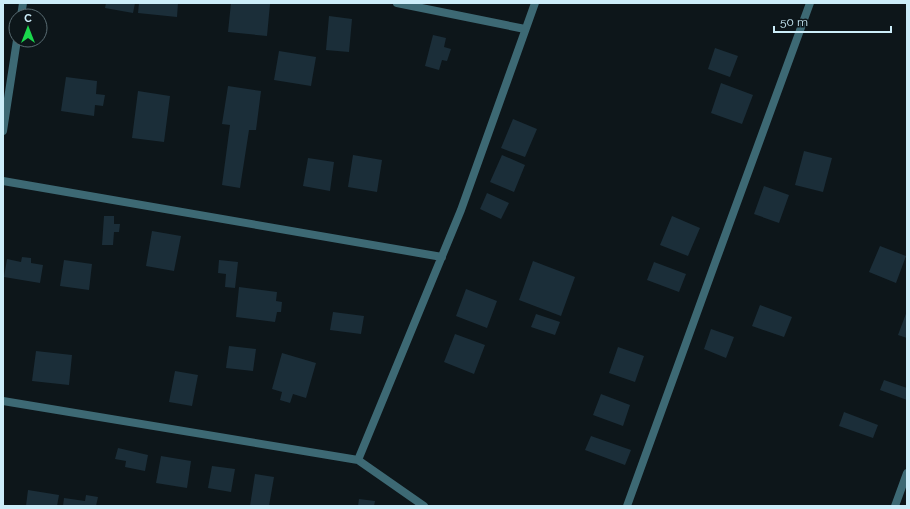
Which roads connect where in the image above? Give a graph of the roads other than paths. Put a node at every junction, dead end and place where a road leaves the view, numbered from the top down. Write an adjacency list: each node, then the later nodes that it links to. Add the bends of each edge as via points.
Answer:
1 (397, 3): 4 (street)
2 (534, 3): 4 (street)
3 (810, 3): 13 (street)
4 (525, 30): 8 (street)
5 (16, 48): 6 (street)
6 (3, 131)
7 (3, 181): 8 (street)
8 (442, 257): 10 (street)
9 (3, 401): 10 (street)
10 (358, 460): 12 (street)
11 (907, 473): 14 (street)
12 (424, 506)
13 (627, 506)
14 (895, 506)

